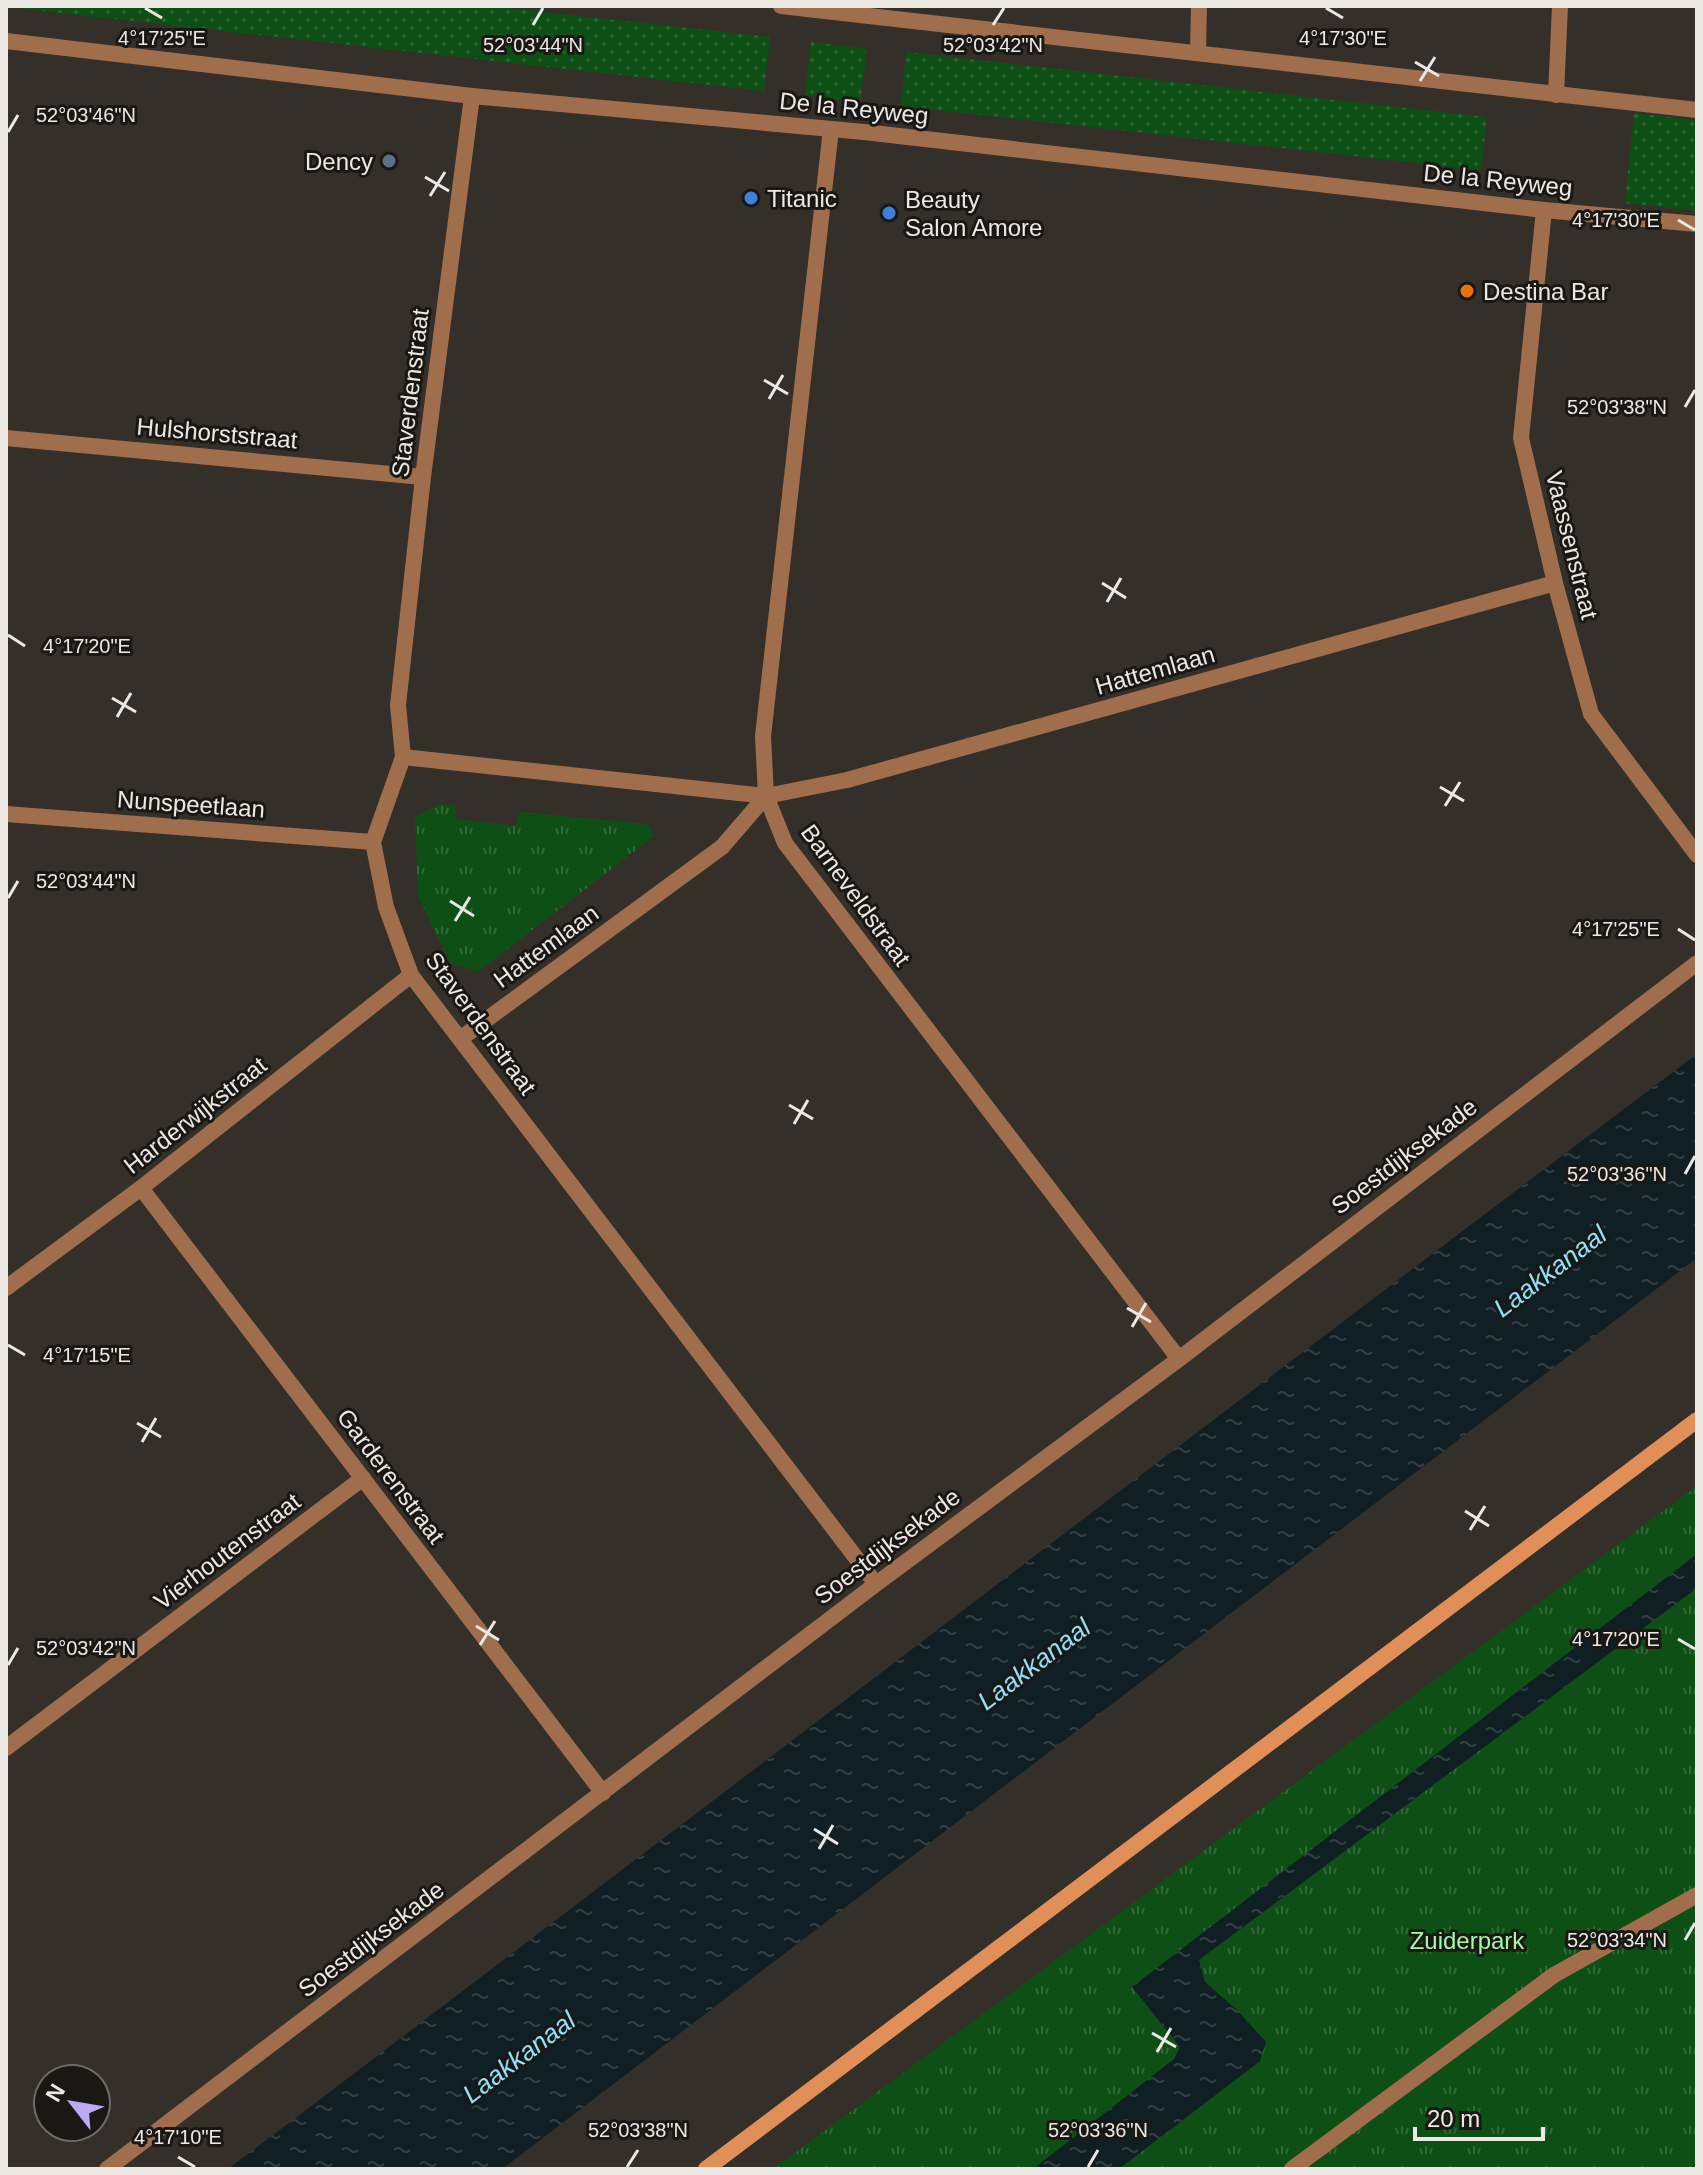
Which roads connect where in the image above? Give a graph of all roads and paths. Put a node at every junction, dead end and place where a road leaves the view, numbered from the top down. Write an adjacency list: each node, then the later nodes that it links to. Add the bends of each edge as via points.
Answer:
1 (781, 6): 4 (street)
2 (1199, 6): 6 (street)
3 (1560, 6): 7 (street)
4 (837, 9): 6 (street)
5 (6, 41): 8 (street, De la Reyweg)
6 (1198, 53): 7 (street)
7 (1556, 95): 9 (street)
8 (472, 96): 10 (street, De la Reyweg); 14 (street, Staverdenstraat)
9 (1697, 110)
10 (831, 129): 11 (street, De la Reyweg); 17 (street, Barneveldstraat, via 763,736)
11 (1544, 210): 12 (street, De la Reyweg); 15 (street, Vaassenstraat, via 1521,438)
12 (1697, 224)
13 (6, 438): 14 (street, Hulshorststraat)
14 (423, 477): 16 (street, Staverdenstraat, via 398,705)
15 (1555, 583): 17 (street, Hattemlaan, via 847,780); 20 (street, Vaassenstraat, via 1591,714)
16 (403, 757): 17 (street, Hattemlaan); 19 (street, Staverdenstraat)
17 (766, 796): 23 (street, Hattemlaan, via 722,847); 26 (street, Barneveldstraat, via 785,843)
18 (6, 814): 19 (street, Nunspeetlaan)
19 (373, 842): 22 (street, Staverdenstraat, via 386,907)
20 (1697, 855)
21 (1697, 963): 26 (street, Soestdijksekade)
22 (411, 975): 23 (street, Staverdenstraat); 24 (street, Harderwijkstraat)
23 (460, 1039): 29 (street, Staverdenstraat)
24 (141, 1188): 25 (street, Harderwijkstraat); 28 (street, Garderenstraat)
25 (6, 1288)
26 (1179, 1359): 29 (street, Soestdijksekade)
27 (1697, 1420): 34 (main road)
28 (363, 1478): 30 (street, Vierhoutenstraat); 31 (street, Garderenstraat)
29 (876, 1584): 31 (street, Soestdijksekade)
30 (6, 1748)
31 (603, 1793): 33 (street, Soestdijksekade)
32 (1697, 1895): 35 (street, via 1554,1975)
33 (107, 2169)
34 (706, 2169)
35 (1292, 2169)

